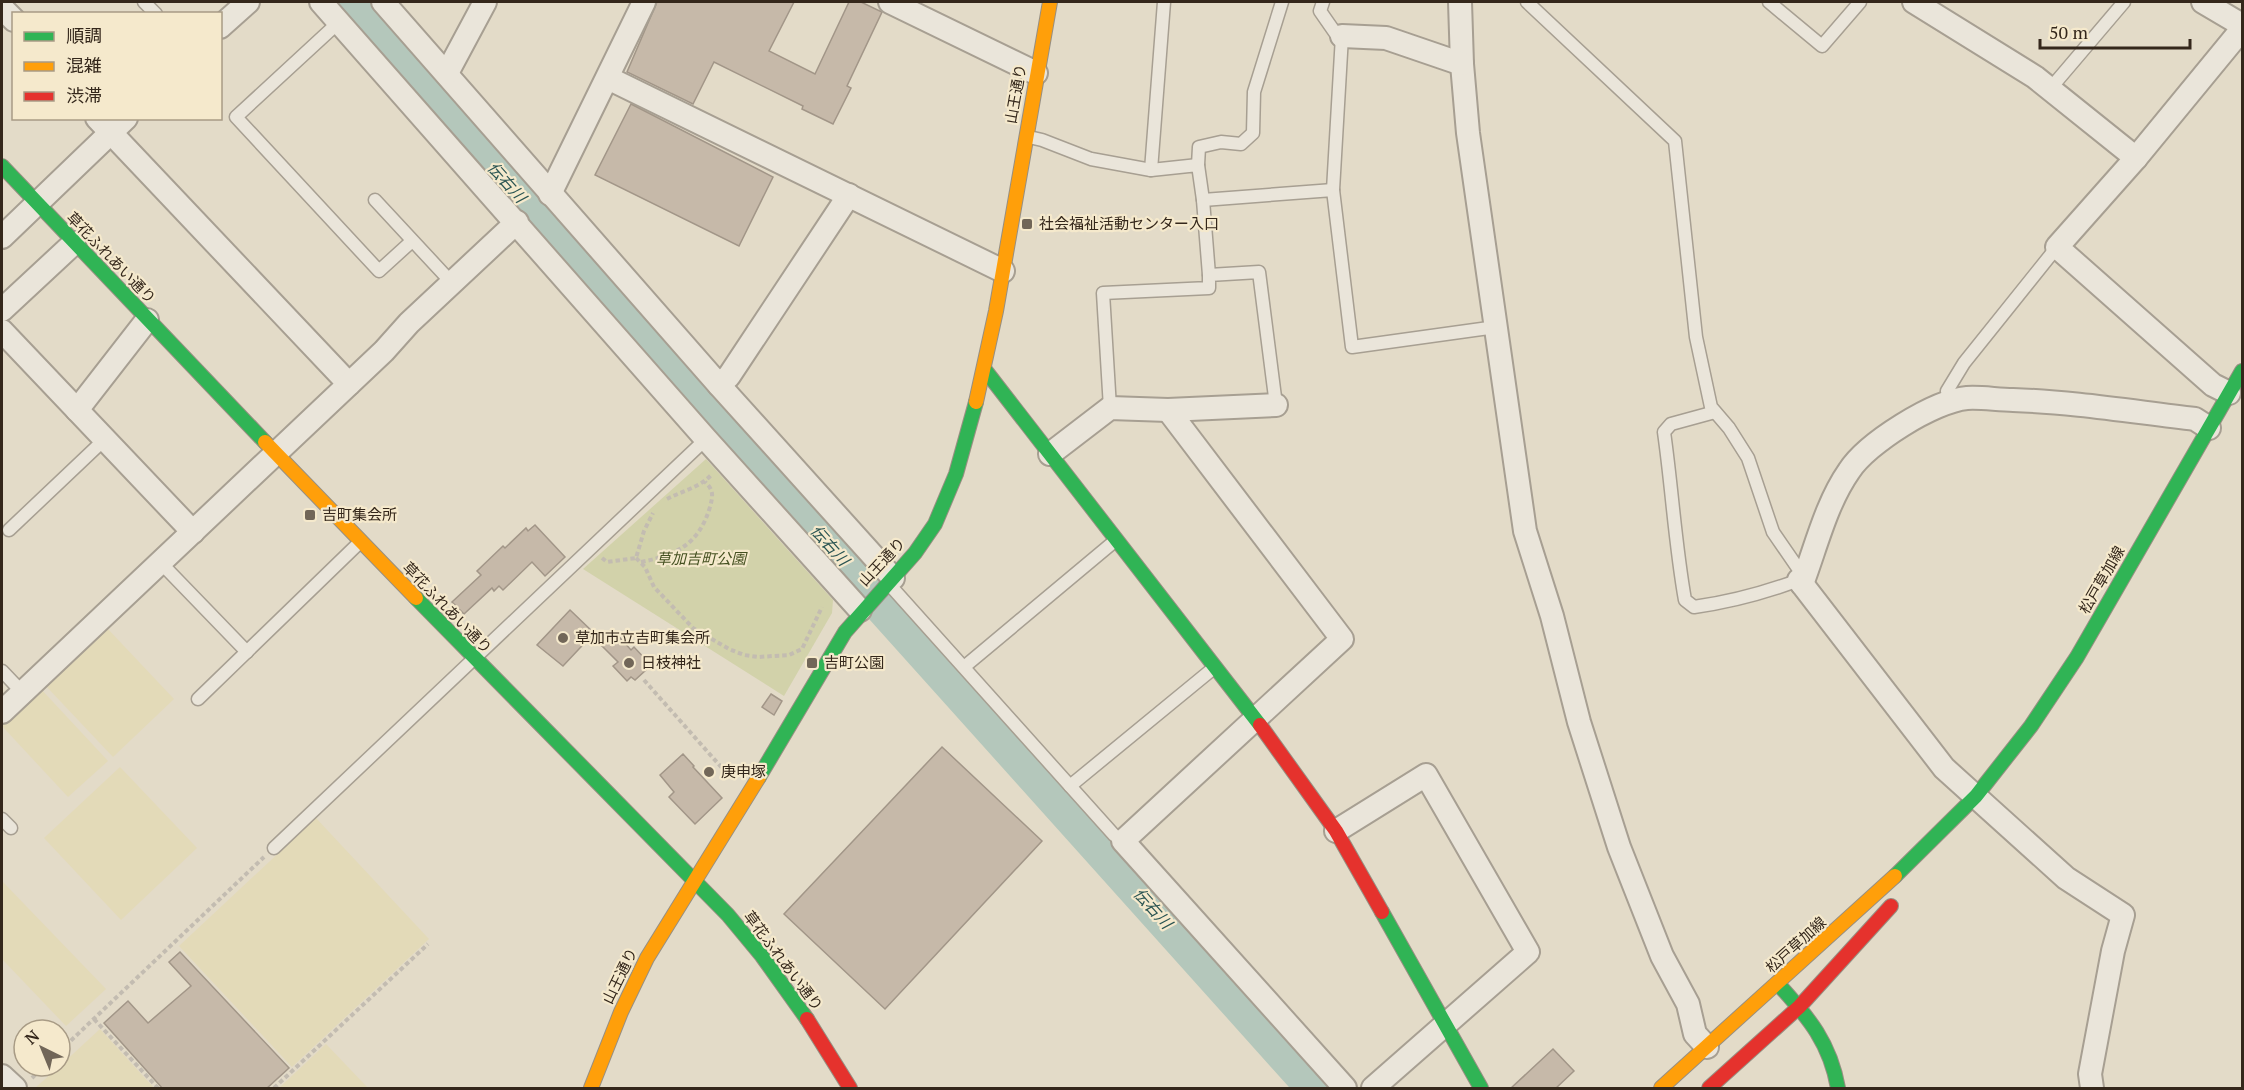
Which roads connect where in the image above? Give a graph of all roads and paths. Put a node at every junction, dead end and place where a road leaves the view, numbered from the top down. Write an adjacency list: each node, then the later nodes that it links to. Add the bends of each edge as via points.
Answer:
1 (6, 2): 19 (street)
2 (248, 2): 21 (street)
3 (321, 2): 20 (street)
4 (383, 2): 26 (street)
5 (485, 2): 26 (street)
6 (644, 2): 27 (street)
7 (890, 2): 25 (street)
8 (1050, 2): 25 (street, 山王通り)
9 (1164, 2): 34 (lane)
10 (1282, 2): 32 (lane, via 1254,92 1253,133 1241,144 1221,142 1199,147)
11 (1323, 2): 23 (lane, via 1320,11 1336,34)
12 (1460, 2): 24 (street)
13 (1527, 2): 63 (lane, via 1675,141 1696,337)
14 (1769, 2): 15 (lane, via 1822,46)
15 (1860, 2)
16 (1914, 2): 28 (street)
17 (2124, 2): 28 (lane)
18 (2203, 2): 22 (street)
19 (2, 7)
20 (339, 22): 41 (street); 43 (lane, via 236,117 379,271)
21 (222, 25)
22 (2242, 27): 31 (street)
23 (1342, 36): 24 (street, via 1386,38); 35 (lane)
24 (1462, 64): 51 (street)
25 (1036, 73): 30 (street, 山王通り)
26 (447, 74): 36 (street)
27 (608, 78): 36 (street); 37 (street)
28 (2050, 89): 31 (street)
29 (111, 123): 40 (street); 55 (street)
30 (1026, 136): 34 (lane, via 1091,159); 46 (street, 山王通り)
31 (2136, 158): 45 (street)
32 (1198, 165): 34 (lane); 39 (lane)
33 (2, 166): 40 (street, 草花ふれあい通り)
34 (1151, 170)
35 (1333, 190): 39 (lane); 51 (lane, via 1352,347)
36 (550, 194): 56 (street)
37 (849, 195): 46 (street); 56 (street, via 729,376)
38 (375, 200): 43 (lane)
39 (1203, 200): 47 (lane)
40 (36, 203): 42 (street); 44 (street, 草花ふれあい通り)
41 (517, 222): 48 (street); 66 (street)
42 (2, 237)
43 (412, 241): 48 (lane)
44 (74, 243): 49 (street); 50 (street, 草花ふれあい通り)
45 (2057, 247): 57 (street, via 2213,385); 58 (lane, via 1964,363 1947,391)
46 (1003, 271): 53 (street, 山王通り)
47 (1209, 275): 59 (lane, via 1259,272); 60 (lane, via 1209,288 1103,292)
48 (452, 283): 55 (street)
49 (2, 310)
50 (147, 320): 61 (street); 67 (street, 草花ふれあい通り)
51 (1496, 327): 112 (street, via 1526,531 1579,722 1619,847 1662,956 1689,1004 1695,1034)
52 (2, 332): 61 (street)
53 (985, 369): 68 (street); 82 (street, 山王通り, via 950,493 926,537)
54 (2242, 371): 57 (street, 松戸草加線)
55 (349, 384): 67 (street)
56 (719, 385): 82 (street)
57 (2229, 393): 64 (street, 松戸草加線)
58 (1950, 403): 64 (street, via 1966,398 2057,402 2195,419); 81 (street, via 1883,438 1860,457 1835,492)
59 (1276, 405): 62 (street)
60 (1110, 408): 62 (street); 68 (street)
61 (77, 410): 65 (street)
62 (1168, 410): 94 (street, via 1342,639)
63 (1714, 412): 81 (lane, via 1730,428 1748,458 1773,532); 81 (lane, via 1671,423 1664,432 1685,600 1694,607 1722,603)
64 (2209, 428): 97 (street, 松戸草加線, via 2077,657 2031,726)
65 (105, 439): 73 (lane); 74 (street)
66 (706, 439): 84 (street); 86 (lane)
67 (274, 453): 74 (street); 76 (street, 草花ふれあい通り)
68 (1050, 454): 75 (street)
69 (720, 467): 70 (path)
70 (705, 482): 71 (path); 80 (path, via 713,495 698,534 669,556)
71 (664, 501)
72 (655, 510): 78 (path)
73 (9, 530)
74 (193, 532): 79 (street)
75 (1117, 539): 87 (lane); 88 (street)
76 (360, 542): 85 (lane); 86 (street, 草花ふれあい通り)
77 (598, 553): 78 (path, via 607,562)
78 (636, 558): 80 (path)
79 (160, 562): 85 (lane); 91 (street)
80 (641, 562): 83 (path, via 668,605 693,628 744,655 789,655 802,649)
81 (1802, 581): 97 (street, via 1944,768)
82 (889, 582): 84 (street, 山王通り); 87 (lane)
83 (822, 607)
84 (862, 608): 104 (street, 山王通り)
85 (247, 652): 92 (lane)
86 (474, 658): 102 (lane); 104 (street, 草花ふれあい通り)
87 (964, 667): 96 (lane)
88 (1215, 667): 94 (street); 96 (lane)
89 (2, 671): 91 (lane)
90 (645, 680): 95 (path)
91 (22, 693): 93 (street)
92 (198, 699)
93 (2, 712)
94 (1255, 718): 100 (street); 101 (street)
95 (731, 777)
96 (1070, 786): 101 (lane, via 1114,836)
97 (1976, 796): 103 (street, 松戸草加線, via 1961,823); 107 (street, 松戸草加線); 125 (street, via 2066,878 2123,915 2090,1074)
98 (2, 819): 99 (lane)
99 (11, 828)
100 (1336, 831): 110 (street); 110 (street, via 1426,775 1528,952)
101 (1123, 841): 119 (street)
102 (274, 848): 109 (path)
103 (1931, 861)
104 (694, 880): 117 (street, 山王通り, via 647,958); 118 (street, 草花ふれあい通り, via 762,956)
105 (1901, 895): 108 (street)
106 (428, 944): 116 (path)
107 (1778, 984): 108 (street); 112 (street, 松戸草加線)
108 (1799, 1007): 123 (street); 124 (street, via 1830,1052)
109 (94, 1019): 111 (path); 115 (path)
110 (1445, 1024): 120 (street); 121 (street)
111 (72, 1040)
112 (1707, 1047): 122 (street, 松戸草加線)
113 (2, 1076): 114 (street)
114 (15, 1089)
115 (158, 1089)
116 (274, 1089)
117 (591, 1089)
118 (850, 1089)
119 (1345, 1089)
120 (1373, 1089)
121 (1481, 1089)
122 (1660, 1089)
123 (1709, 1089)
124 (1839, 1089)
125 (2092, 1089)

